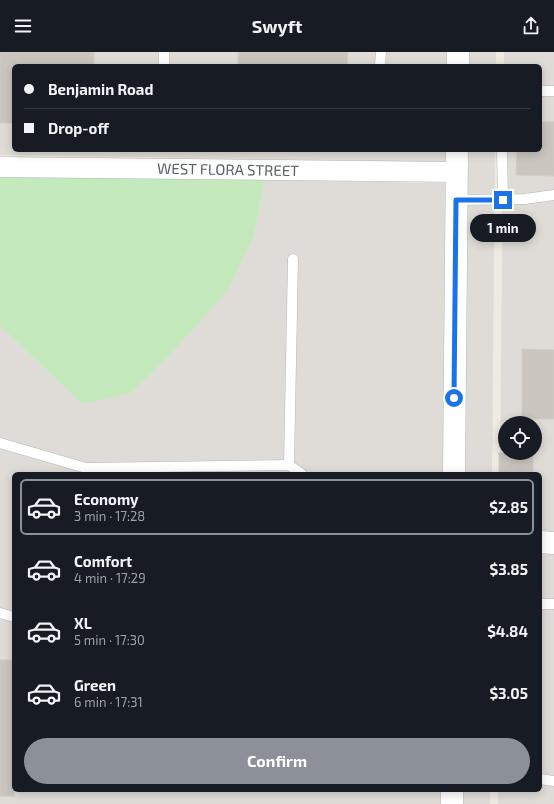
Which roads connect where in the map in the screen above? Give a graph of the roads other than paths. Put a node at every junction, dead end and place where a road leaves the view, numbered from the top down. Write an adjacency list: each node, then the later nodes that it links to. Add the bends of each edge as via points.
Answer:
1 (164, 52): 4 (lane)
2 (381, 52): 5 (lane)
3 (458, 52): 6 (street)
4 (164, 64)
5 (380, 64)
6 (458, 64)
7 (542, 91): 8 (lane)
8 (554, 91)
9 (457, 152): 12 (street)
10 (502, 152): 15 (lane)
11 (0, 167): 12 (street, WEST FLORA STREET)
12 (457, 172): 14 (street)
13 (554, 195): 15 (lane)
14 (456, 200): 15 (lane); 20 (street)
15 (503, 200)
16 (293, 259): 18 (lane)
17 (0, 443): 18 (lane, via 86,468)
18 (289, 465): 19 (lane)
19 (299, 472)
20 (454, 472)
21 (542, 542): 22 (street)
22 (554, 543)
23 (542, 604): 24 (lane)
24 (554, 604)
25 (0, 613): 26 (lane)
26 (12, 616)
27 (542, 779): 28 (lane)
28 (554, 781)
29 (452, 792): 30 (street)
30 (452, 804)

